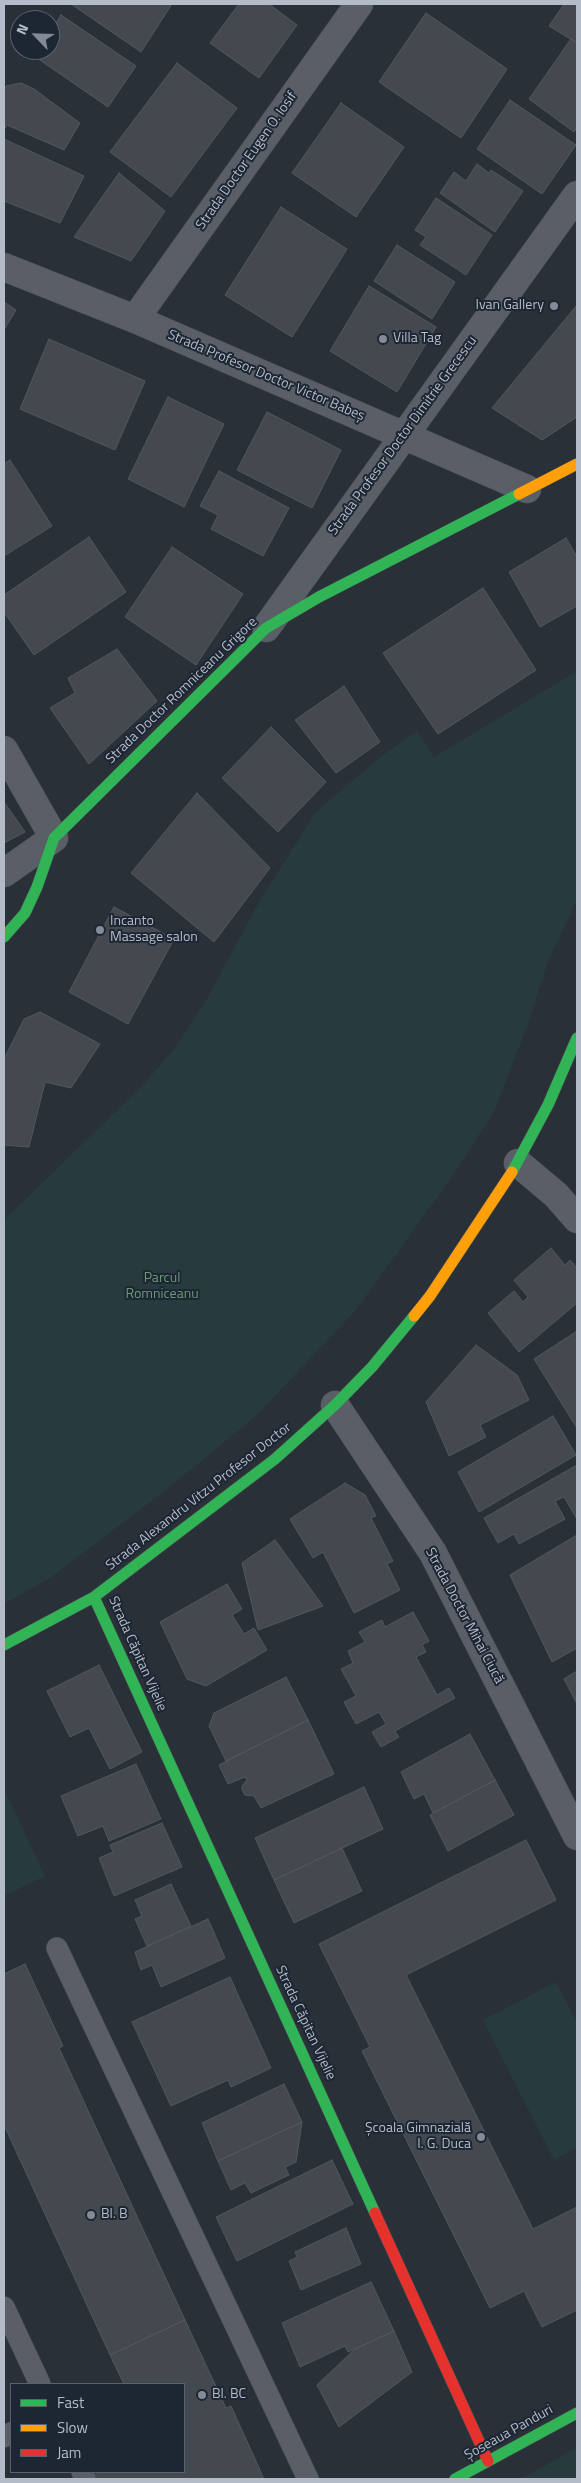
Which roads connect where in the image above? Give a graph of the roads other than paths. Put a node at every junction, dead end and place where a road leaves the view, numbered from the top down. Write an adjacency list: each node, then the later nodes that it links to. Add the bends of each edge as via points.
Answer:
1 (359, 4): 4 (street, Strada Doctor Eugen O. Iosif)
2 (577, 195): 5 (street, Strada Profesor Doctor Dimitrie Grecescu)
3 (4, 267): 4 (street, Strada Profesor Doctor Victor Babeș)
4 (135, 319): 5 (street, Strada Profesor Doctor Victor Babeș)
5 (403, 435): 7 (street, Strada Profesor Doctor Victor Babeș); 8 (street, Strada Profesor Doctor Dimitrie Grecescu)
6 (577, 464): 7 (street, Strada Doctor Romniceanu Grigore)
7 (528, 488): 8 (street, Strada Doctor Romniceanu Grigore)
8 (266, 628): 10 (street, Strada Doctor Romniceanu Grigore)
9 (4, 750): 10 (street)
10 (54, 838): 11 (street); 12 (street, Strada Doctor Romniceanu Grigore, via 25,913)
11 (4, 873)
12 (4, 937)
13 (577, 1038): 14 (street, Strada Alexandru Vitzu Profesor Doctor)
14 (518, 1163): 15 (street, via 556,1195); 16 (street, Strada Alexandru Vitzu Profesor Doctor, via 430,1296 372,1367)
15 (577, 1219)
16 (335, 1405): 17 (street, Strada Alexandru Vitzu Profesor Doctor, via 275,1459); 19 (street, Strada Doctor Mihai Ciucă, via 433,1553)
17 (94, 1597): 18 (street, Strada Alexandru Vitzu Profesor Doctor); 24 (street, Strada Căpitan Vijelie)
18 (4, 1645)
19 (577, 1836)
20 (58, 1948): 25 (lane)
21 (4, 2308): 22 (lane)
22 (40, 2383)
23 (577, 2413): 24 (street, Șoseaua Panduri)
24 (488, 2461): 26 (street, Șoseaua Panduri)
25 (308, 2479)
26 (456, 2479)

